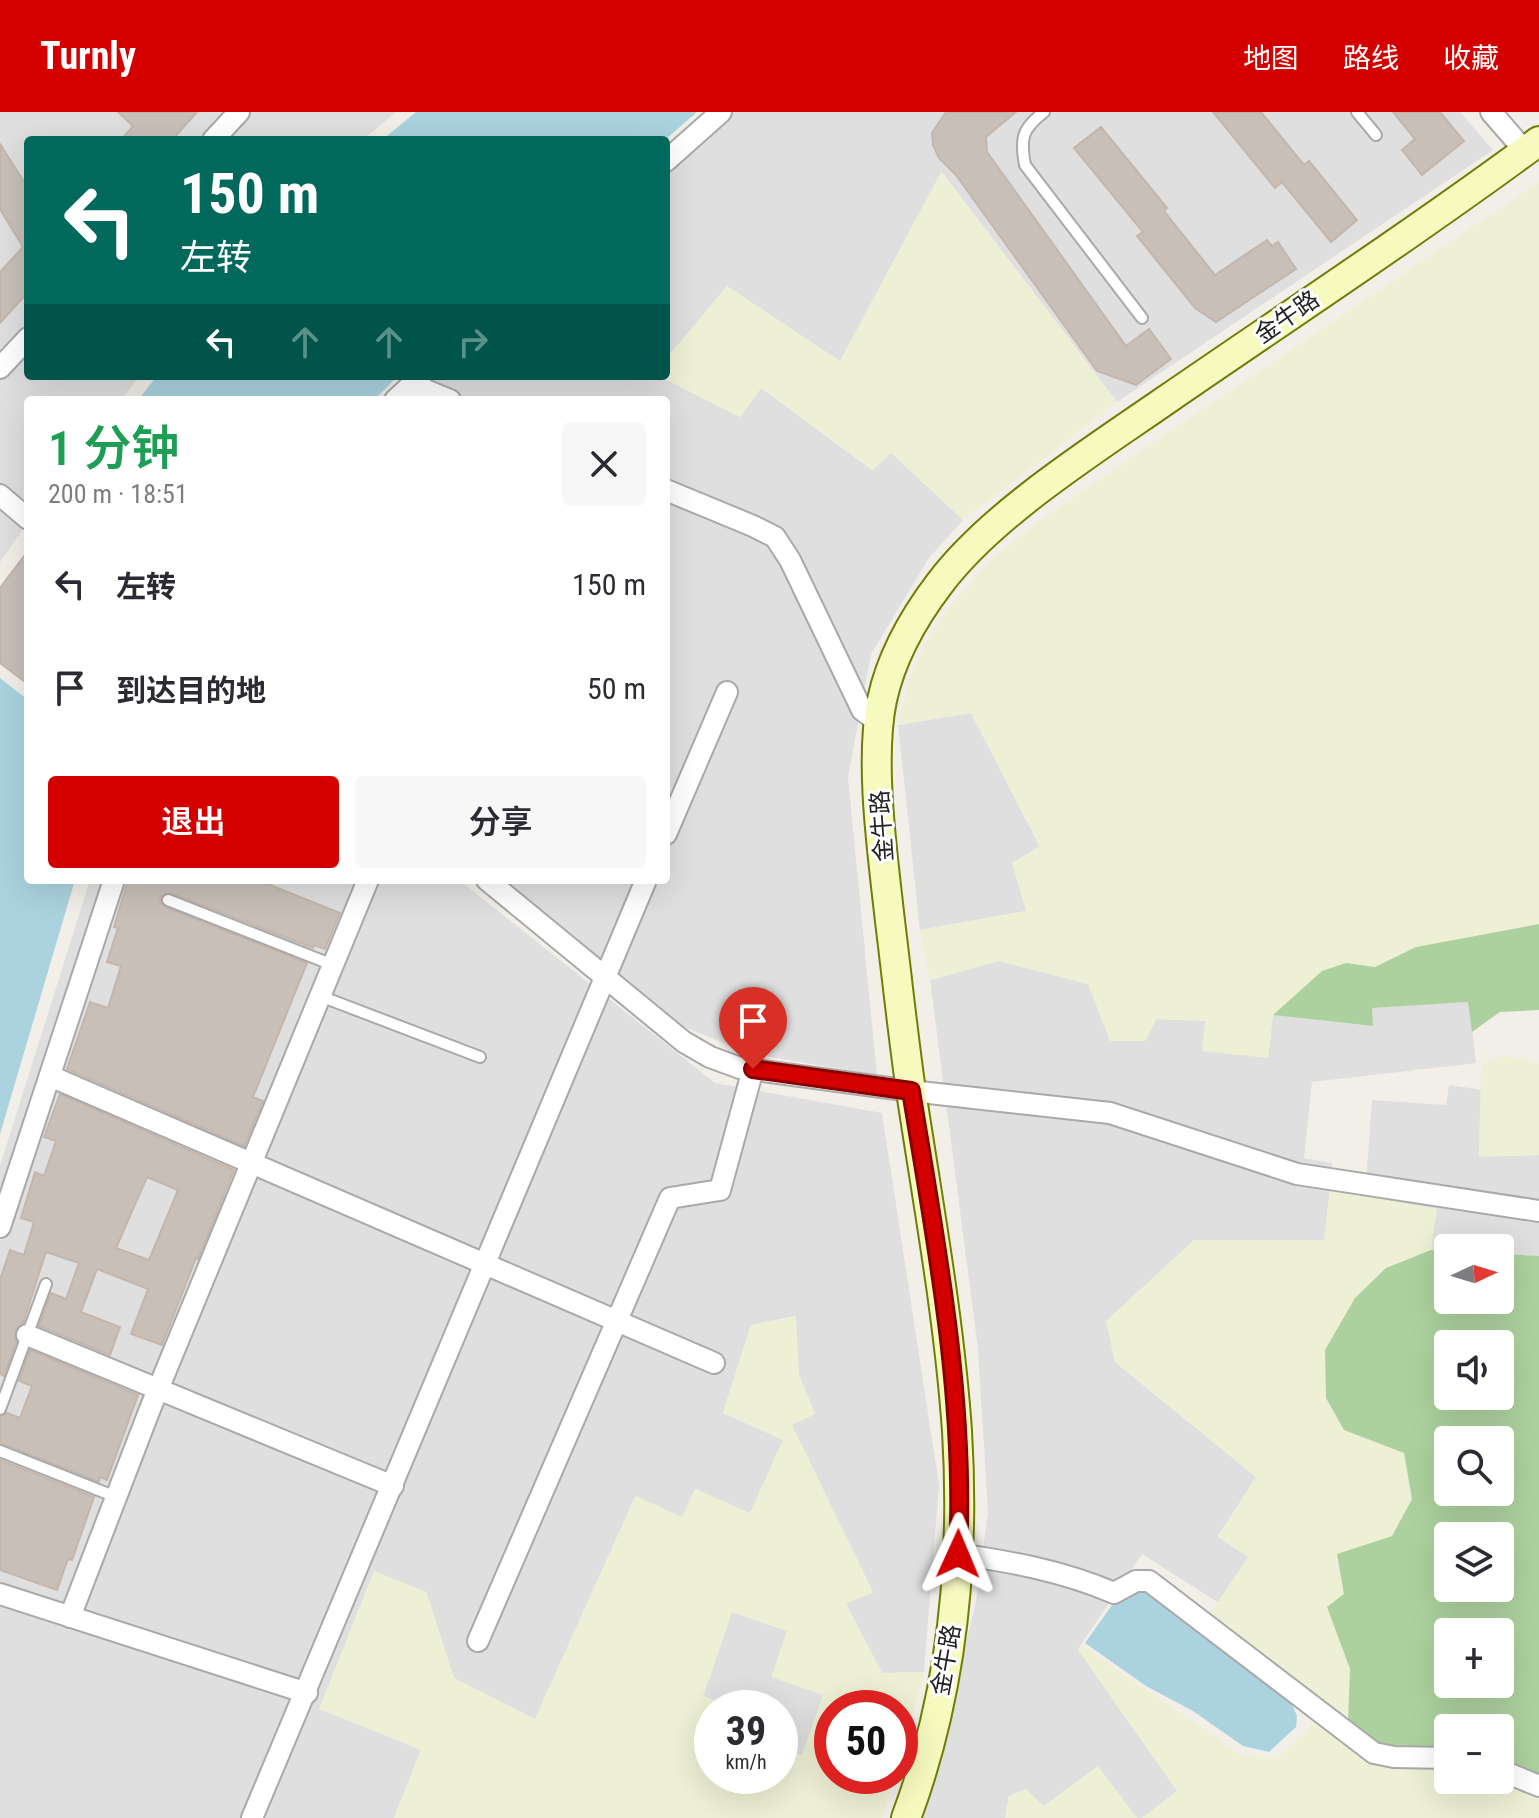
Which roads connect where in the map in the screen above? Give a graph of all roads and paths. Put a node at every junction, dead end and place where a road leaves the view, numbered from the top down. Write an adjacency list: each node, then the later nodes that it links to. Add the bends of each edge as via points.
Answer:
1 (239, 112): 7 (street)
2 (721, 112): 9 (street)
3 (1044, 112): 10 (lane, via 1024,133 1025,165)
4 (1357, 112): 6 (lane)
5 (1491, 112): 8 (street)
6 (1376, 135)
7 (217, 136)
8 (1532, 146): 20 (main road, 金牛路, via 1052,481 995,527 943,579 921,610 889,675)
9 (670, 157)
10 (1142, 318)
11 (24, 342): 12 (street)
12 (0, 368)
13 (416, 380): 14 (street); 15 (street)
14 (399, 396)
15 (443, 396)
16 (670, 492): 20 (street, via 775,537 862,710)
17 (0, 495): 18 (street)
18 (23, 515)
19 (727, 692): 21 (street)
20 (879, 723): 33 (main road, 金牛路, via 886,891)
21 (670, 825)
22 (113, 884): 32 (street)
23 (366, 884): 27 (street)
24 (492, 884): 28 (street)
25 (644, 884): 28 (street)
26 (168, 900): 27 (lane)
27 (333, 965): 29 (street)
28 (605, 976): 31 (street, via 684,1042 710,1057); 37 (street)
29 (320, 996): 30 (lane); 34 (street)
30 (480, 1057)
31 (753, 1069): 33 (street); 39 (street, via 720,1190 670,1198)
32 (50, 1076): 34 (street); 36 (street)
33 (911, 1091): 35 (street, via 1110,1113 1297,1174); 47 (main road, 金牛路, via 949,1344)
34 (252, 1163): 37 (street); 42 (street)
35 (1539, 1211)
36 (0, 1227)
37 (485, 1264): 39 (street); 45 (street)
38 (46, 1284): 40 (lane)
39 (617, 1321): 41 (street); 50 (street)
40 (27, 1335): 42 (street); 43 (lane)
41 (714, 1363)
42 (159, 1389): 45 (street); 46 (street)
43 (0, 1409)
44 (0, 1451): 46 (lane)
45 (393, 1486): 51 (street)
46 (116, 1497): 49 (street)
47 (958, 1554): 52 (street, via 1078,1577 1114,1593 1136,1581 1149,1581 1374,1753); 56 (main road, 金牛路, via 948,1659)
48 (0, 1594): 49 (street)
49 (70, 1617): 51 (street)
50 (478, 1641)
51 (307, 1693): 55 (street)
52 (1434, 1758)
53 (1514, 1776): 54 (street)
54 (1539, 1786)
55 (252, 1818)
56 (906, 1818)

